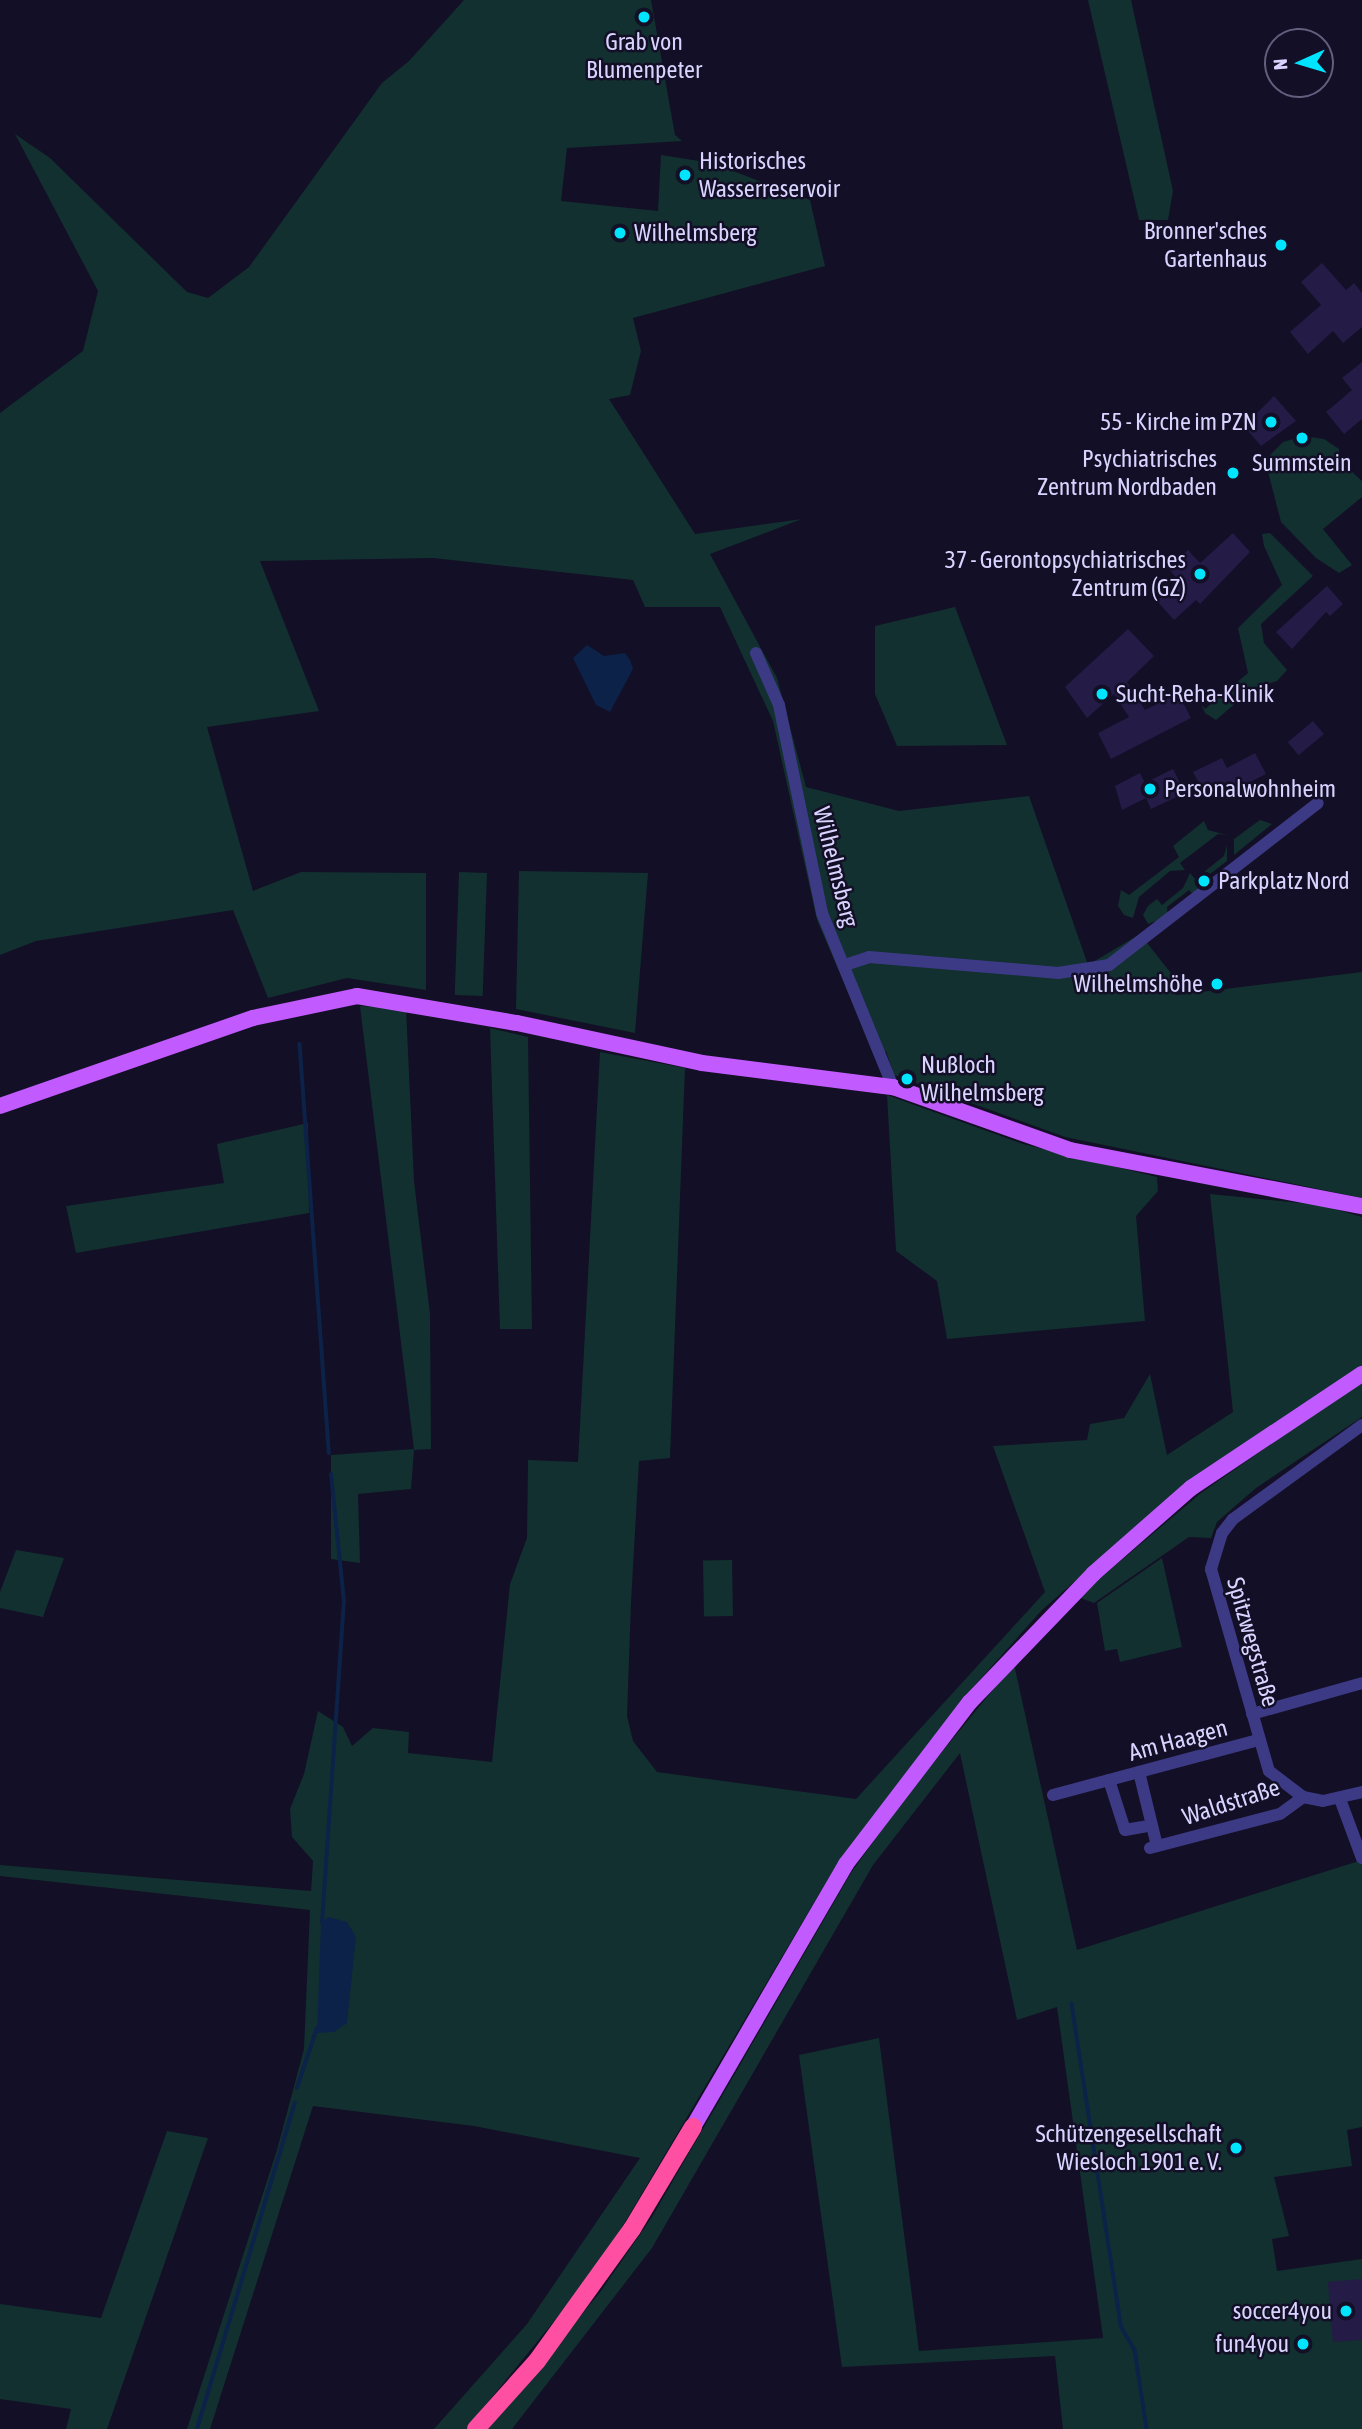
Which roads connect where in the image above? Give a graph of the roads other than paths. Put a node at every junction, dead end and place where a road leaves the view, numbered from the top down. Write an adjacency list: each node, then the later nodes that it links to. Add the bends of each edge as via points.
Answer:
1 (755, 653): 3 (street, Wilhelmsberg, via 779,705 822,914)
2 (1318, 803): 3 (street, via 1109,965 1077,972 869,957)
3 (845, 965): 4 (street, Wilhelmsberg)
4 (892, 1087): 5 (main road, via 702,1063 517,1023 357,996 253,1018); 6 (main road, via 1070,1150)
5 (0, 1106)
6 (1362, 1206)
7 (1362, 1374): 20 (main road, via 1191,1489 1054,1612 906,1781 846,1864)
8 (1362, 1425): 10 (street, Spitzwegstraße, via 1233,1518 1213,1554 1213,1578)
9 (1362, 1683): 10 (street)
10 (1252, 1714): 11 (street, Spitzwegstraße)
11 (1258, 1740): 12 (street, Am Haagen); 16 (street, Spitzwegstraße, via 1269,1771)
12 (1139, 1772): 13 (street, Am Haagen); 18 (street)
13 (1109, 1780): 15 (street, Am Haagen); 18 (street, Am Haagen, via 1125,1830)
14 (1362, 1791): 17 (street, Waldstraße)
15 (1053, 1795)
16 (1303, 1797): 17 (street, Waldstraße); 18 (street, Waldstraße, via 1280,1814 1154,1847)
17 (1340, 1799): 19 (street)
18 (1152, 1825)
19 (1362, 1858)
20 (693, 2127): 21 (highway, via 632,2229 537,2361)
21 (476, 2429)

